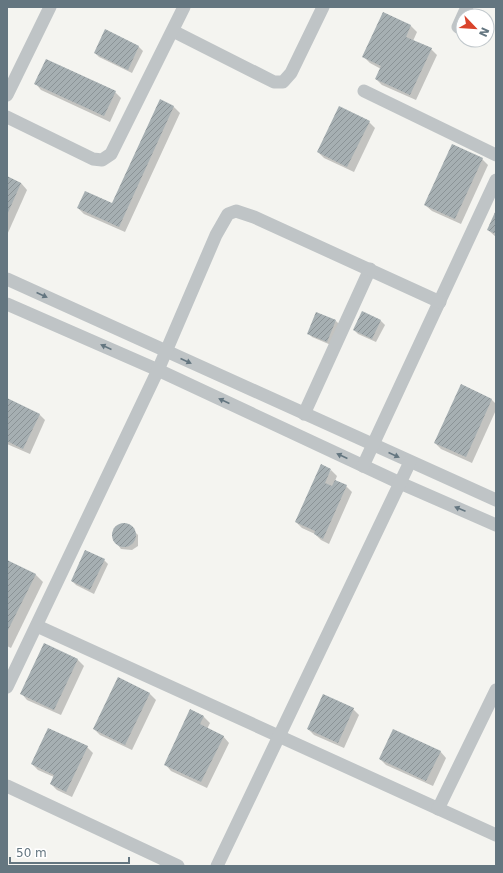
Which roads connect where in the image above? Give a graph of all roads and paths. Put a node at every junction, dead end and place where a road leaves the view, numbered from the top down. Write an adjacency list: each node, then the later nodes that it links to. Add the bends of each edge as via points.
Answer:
1 (50, 7): 6 (street)
2 (184, 7): 4 (street)
3 (323, 7): 4 (street, via 291,73 283,82 274,82)
4 (173, 31): 7 (street, via 111,154 102,160 92,159)
5 (364, 91): 8 (street)
6 (7, 95)
7 (7, 117)
8 (496, 155)
9 (496, 180): 12 (street)
10 (370, 269): 12 (street); 14 (street, via 254,217 236,211 228,214 216,235); 16 (street)
11 (7, 279): 14 (street, one-way to 14)
12 (440, 302): 17 (street)
13 (7, 304): 15 (street, one-way to 13)
14 (165, 352): 15 (street); 16 (street, one-way to 16)
15 (158, 370): 19 (street, one-way to 15); 23 (street)
16 (304, 414): 17 (street)
17 (373, 446): 18 (street, one-way to 18); 19 (street)
18 (410, 462): 20 (street); 21 (street)
19 (363, 466): 20 (street)
20 (400, 483): 22 (street, one-way to 20); 26 (street)
21 (496, 500)
22 (496, 525)
23 (36, 626): 24 (street); 26 (street)
24 (7, 687)
25 (496, 690): 28 (street)
26 (278, 734): 28 (street); 31 (street)
27 (7, 786): 30 (street)
28 (438, 809): 29 (street)
29 (496, 835)
30 (178, 866)
31 (217, 866)

